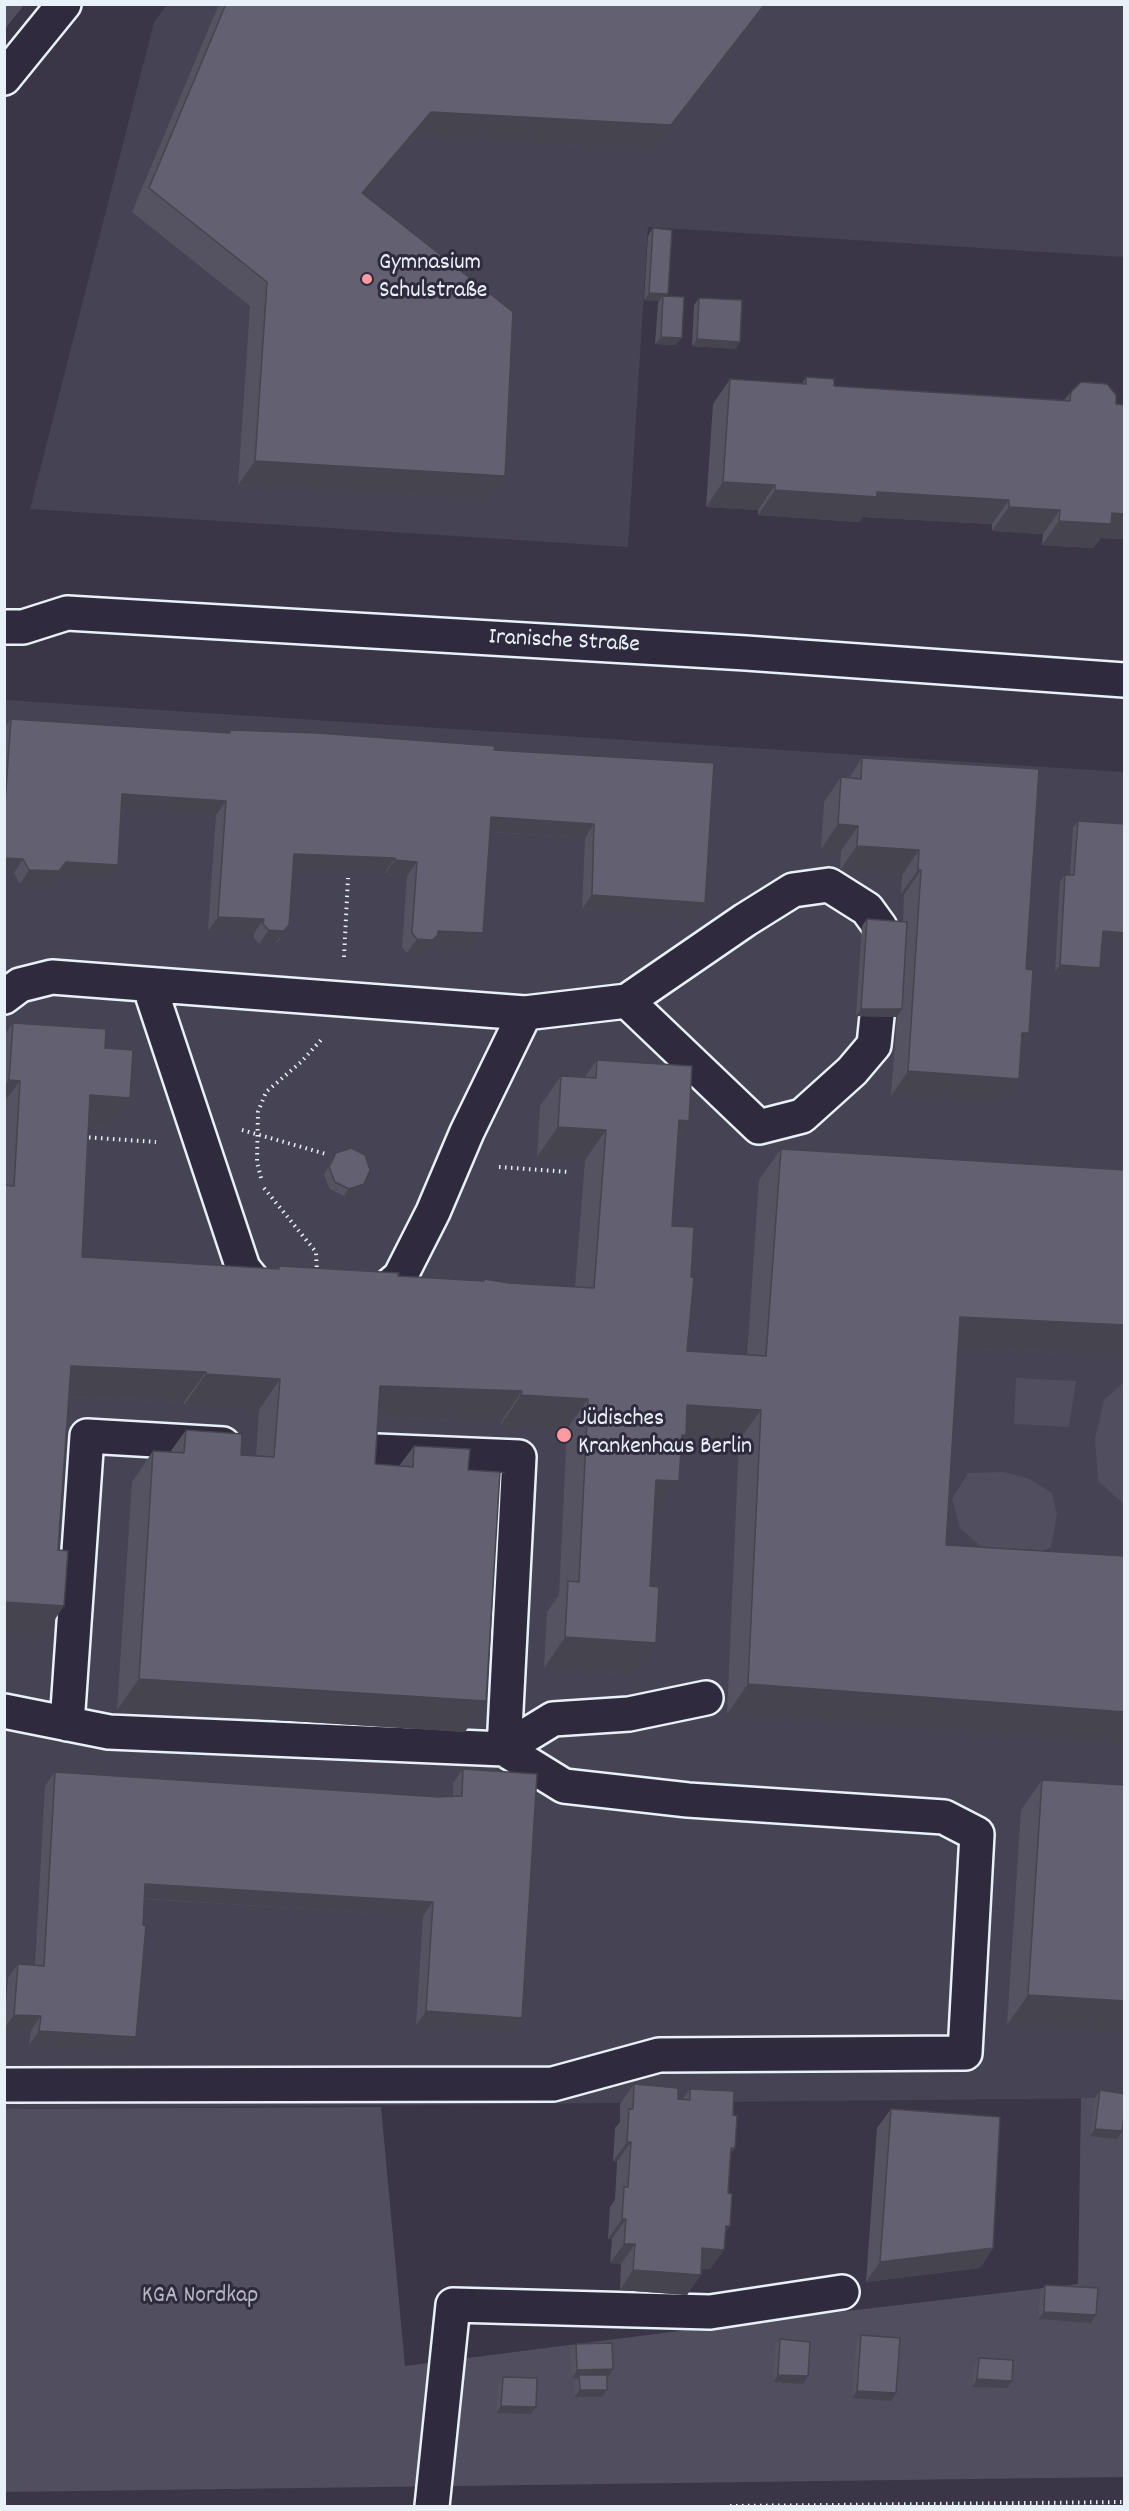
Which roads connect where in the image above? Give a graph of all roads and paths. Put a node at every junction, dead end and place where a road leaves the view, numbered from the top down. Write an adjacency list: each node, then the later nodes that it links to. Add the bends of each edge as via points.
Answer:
1 (64, 4): 2 (street)
2 (4, 78)
3 (4, 627): 4 (street, Iranische Straße, via 23,627 67,613)
4 (1125, 680)
5 (348, 878): 9 (path)
6 (880, 927): 10 (street, via 867,909 830,885 793,890)
7 (149, 985): 8 (street, via 52,977 20,985); 9 (street); 13 (street)
8 (4, 997)
9 (342, 999): 11 (street); 14 (path, via 325,1037 266,1092 258,1112)
10 (627, 1001): 11 (street); 12 (street, via 759,1127 802,1116 852,1071 874,1045)
11 (525, 1013): 17 (street)
12 (877, 1016)
13 (198, 1133): 14 (path); 15 (path); 20 (street, via 243,1268)
14 (256, 1133): 16 (path); 19 (path, via 257,1162 264,1190 316,1252)
15 (76, 1136)
16 (326, 1154)
17 (453, 1164): 18 (path); 21 (street, via 400,1277)
18 (569, 1172)
19 (317, 1282)
20 (259, 1288)
21 (378, 1296)
22 (234, 1444): 27 (street, via 87,1436)
23 (376, 1451): 28 (street, via 519,1457 491,1710)
24 (706, 1698): 28 (street, via 629,1714 553,1719)
25 (117, 1710): 27 (street)
26 (4, 1712): 27 (street)
27 (74, 1726): 28 (street, via 110,1732)
28 (504, 1749): 29 (street, via 564,1786 688,1800 945,1817 977,1834 965,2053 659,2055 553,2084)
29 (4, 2085)
30 (842, 2292): 32 (street, via 710,2312 453,2305)
31 (1125, 2502): 33 (path)
32 (432, 2506)
33 (730, 2506)

